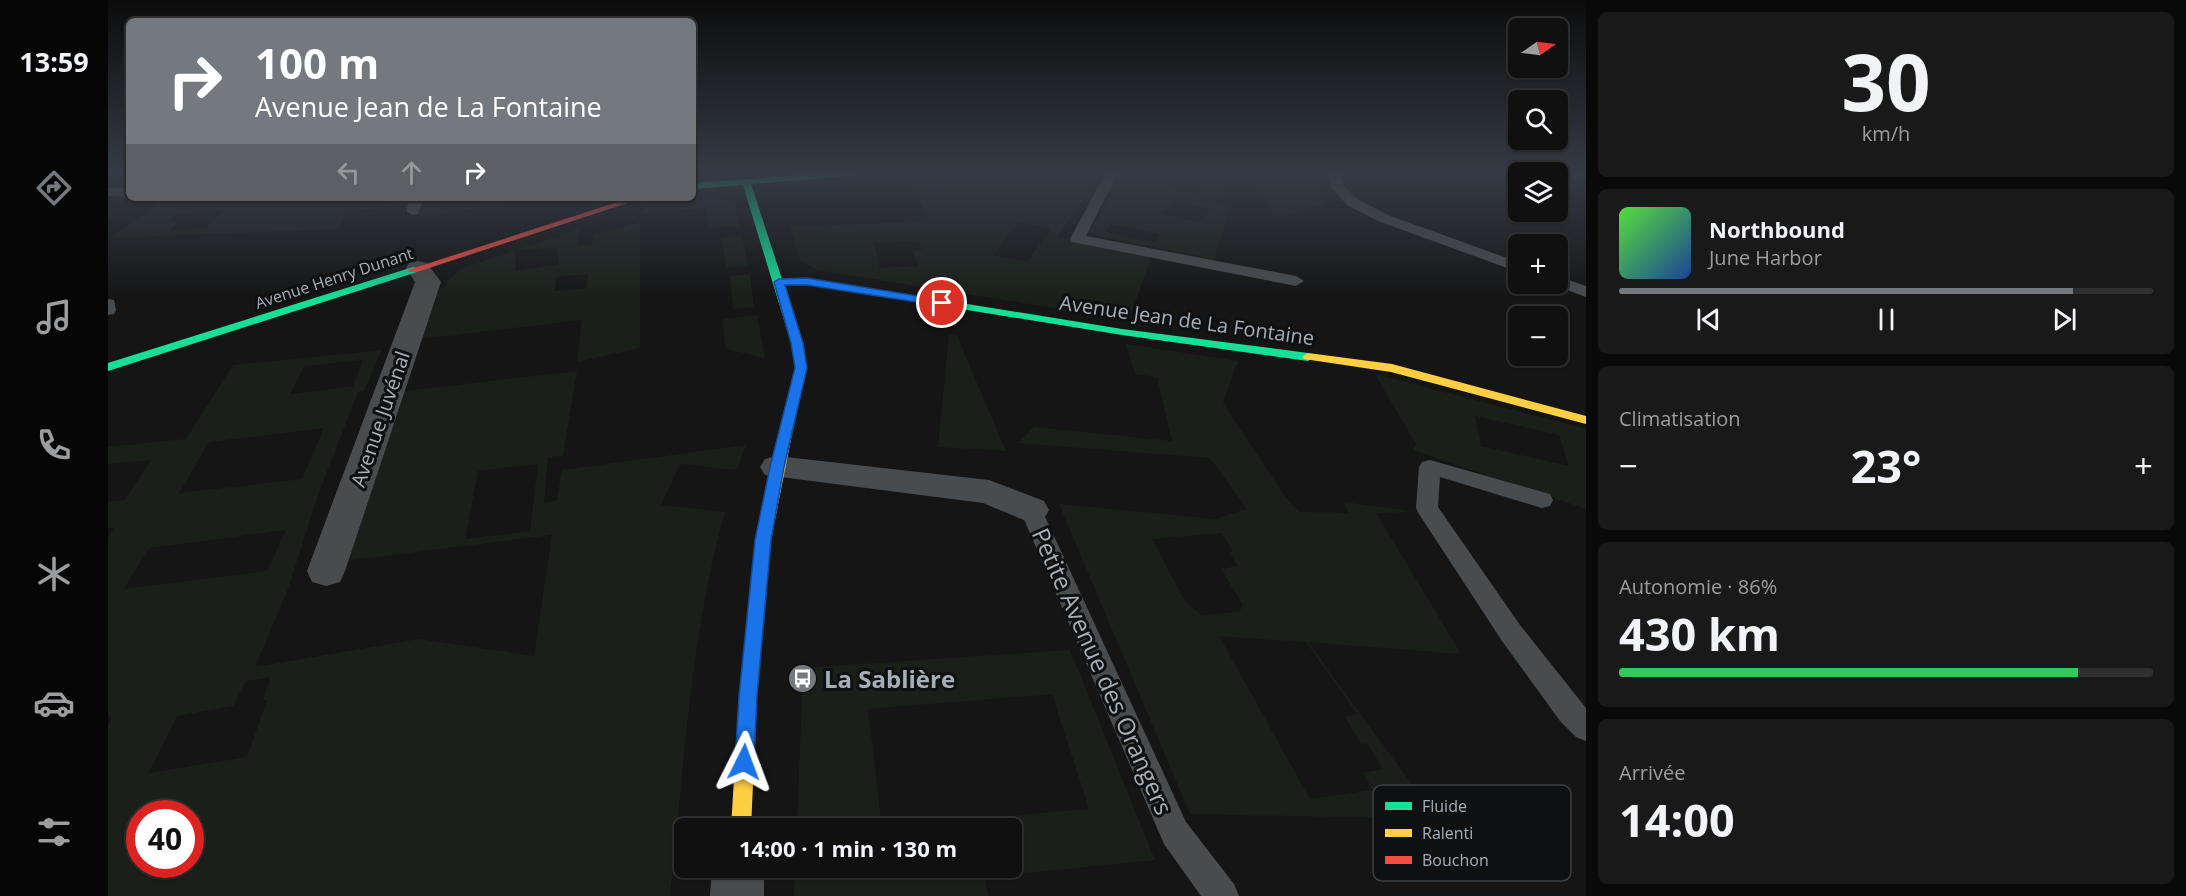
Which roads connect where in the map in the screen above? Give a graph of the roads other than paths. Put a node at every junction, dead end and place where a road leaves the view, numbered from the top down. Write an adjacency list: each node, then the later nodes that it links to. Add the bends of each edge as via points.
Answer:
1 (583, 216): 6 (street, Avenue Henry Dunant)
2 (758, 216): 8 (street)
3 (1089, 216): 7 (lane, via 1077,239)
4 (1379, 216): 5 (lane)
5 (1508, 263)
6 (418, 268): 13 (street, Avenue Henry Dunant); 18 (street, Avenue Juvénal, via 428,282)
7 (1296, 281)
8 (779, 282): 14 (street, Avenue Jean de La Fontaine, via 807,281 1122,332 1392,368); 15 (street, via 801,368)
9 (1568, 285): 10 (lane)
10 (1586, 292)
11 (108, 304): 12 (lane)
12 (108, 310)
13 (108, 367)
14 (1586, 420)
15 (777, 467): 17 (street, Petite Avenue des Orangers, via 989,492); 20 (street, via 762,552)
16 (1542, 500): 19 (lane, via 1430,467 1427,508 1511,633)
17 (1031, 510): 23 (lane, Petite Avenue des Orangers, via 1174,834)
18 (326, 571)
19 (1586, 728)
20 (742, 818)
21 (738, 878): 22 (street)
22 (737, 896)
23 (1222, 896)

